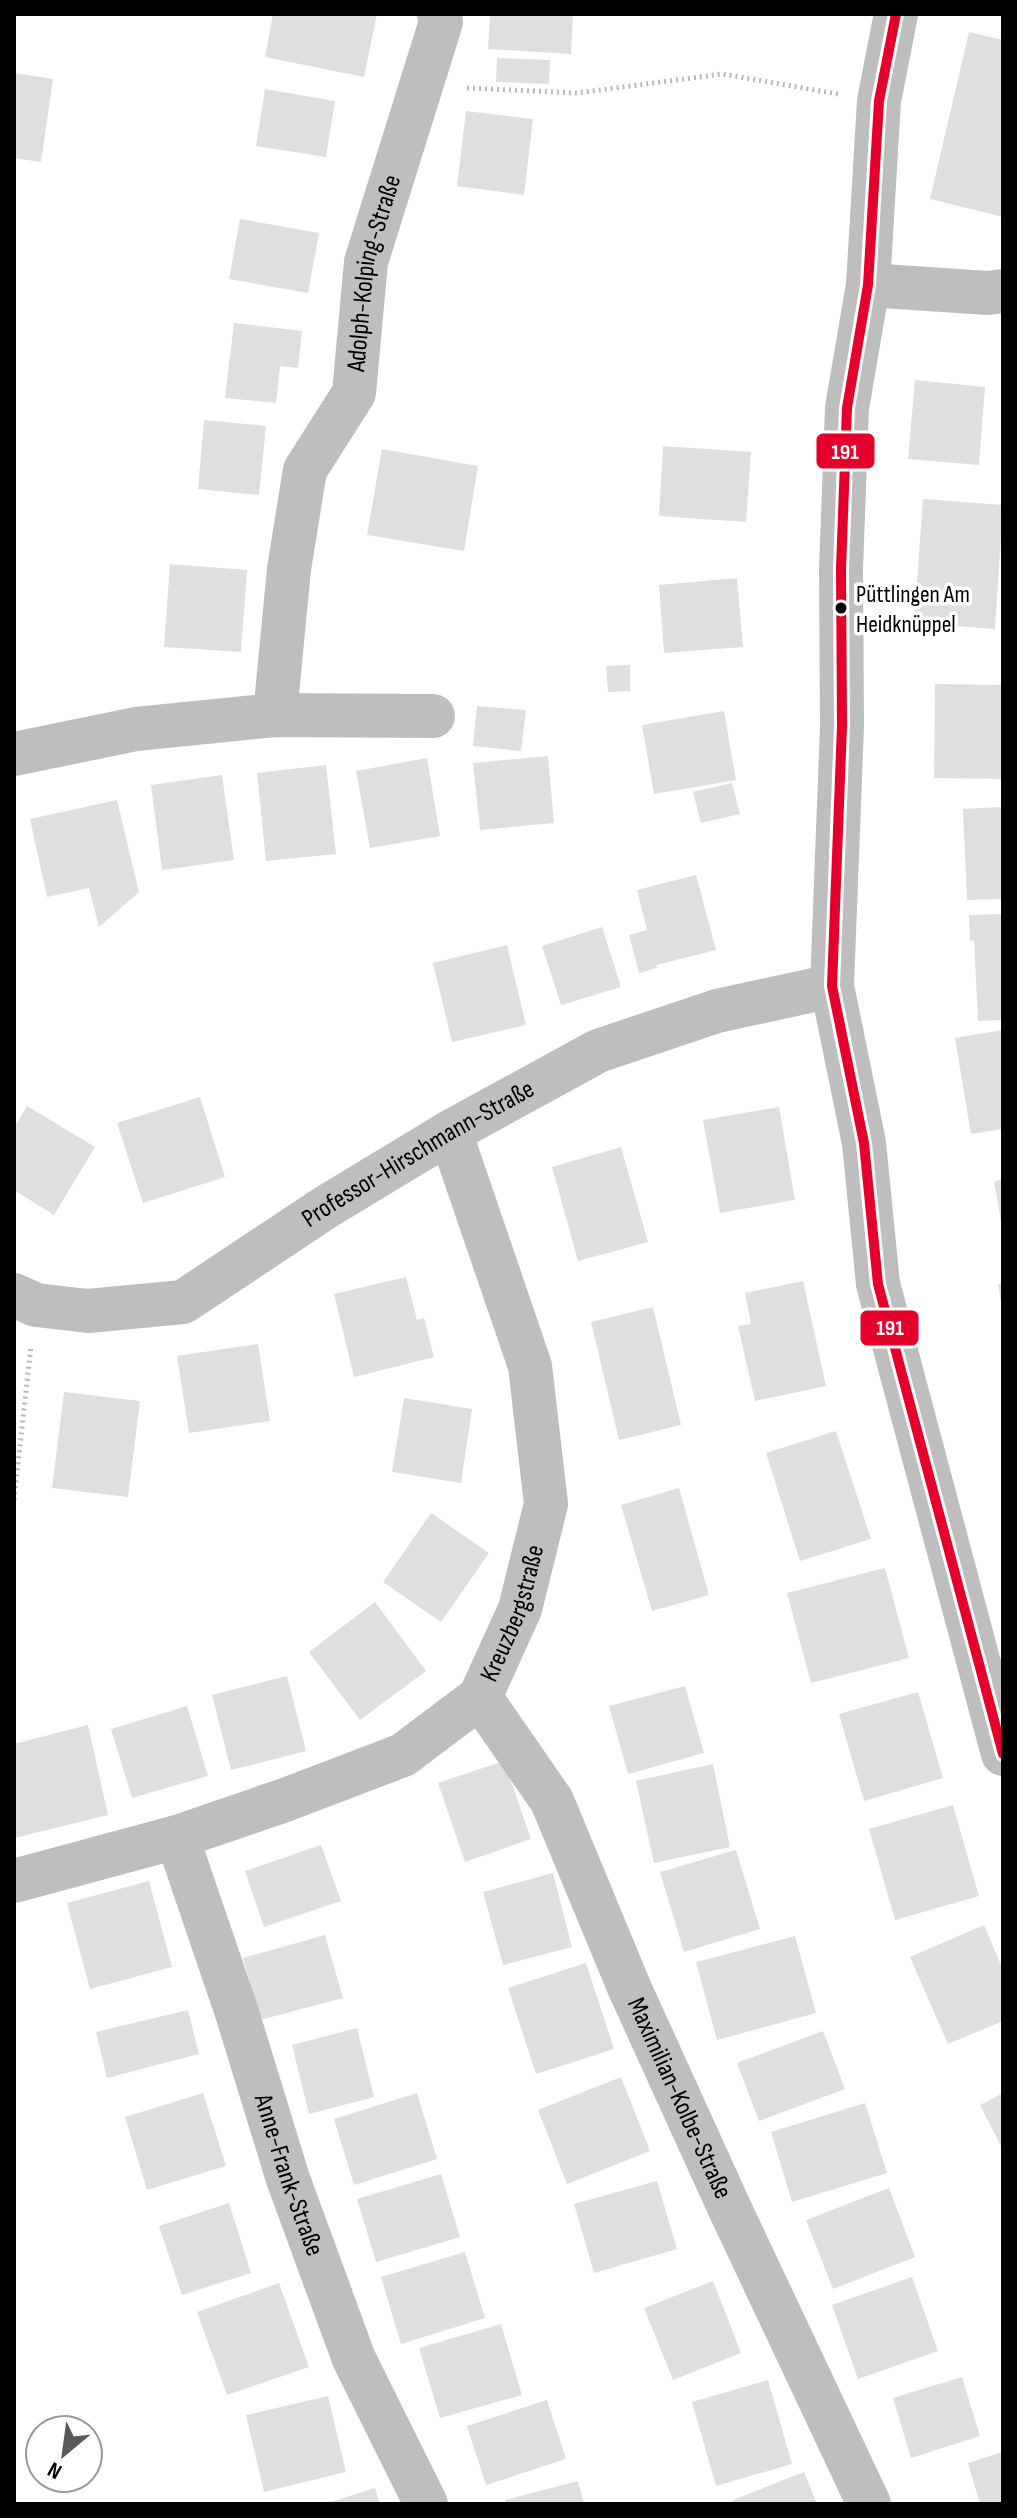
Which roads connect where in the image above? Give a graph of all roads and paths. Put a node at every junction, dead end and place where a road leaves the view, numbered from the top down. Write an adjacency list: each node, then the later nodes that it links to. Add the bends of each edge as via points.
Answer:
1 (439, 14): 3 (street, Adolph-Kolping-Straße)
2 (896, 14): 4 (street)
3 (422, 86): 4 (path, via 577,93 722,74); 7 (street, Adolph-Kolping-Straße, via 366,262 354,393 305,470)
4 (879, 101): 5 (street)
5 (868, 285): 6 (street); 10 (street, via 847,408)
6 (1003, 291)
7 (275, 715): 8 (street); 9 (street, via 136,729)
8 (433, 716)
9 (14, 754)
10 (832, 986): 11 (street, Professor-Hirschmann-Straße, via 717,1011 598,1051); 15 (street, via 864,1143 878,1284)
11 (450, 1132): 12 (street, Professor-Hirschmann-Straße, via 183,1302 88,1311); 14 (street, Kreuzbergstraße, via 530,1366 546,1504 520,1609)
12 (25, 1300): 13 (path)
13 (14, 1500)
14 (480, 1697): 16 (street, Kreuzbergstraße, via 403,1755); 19 (street, Maximilian-Kolbe-Straße, via 552,1801 635,2001)
15 (1003, 1754)
16 (177, 1837): 17 (street, Kreuzbergstraße); 18 (street, Anne-Frank-Straße, via 288,2179 348,2344)
17 (14, 1881)
18 (426, 2504)
19 (869, 2504)

